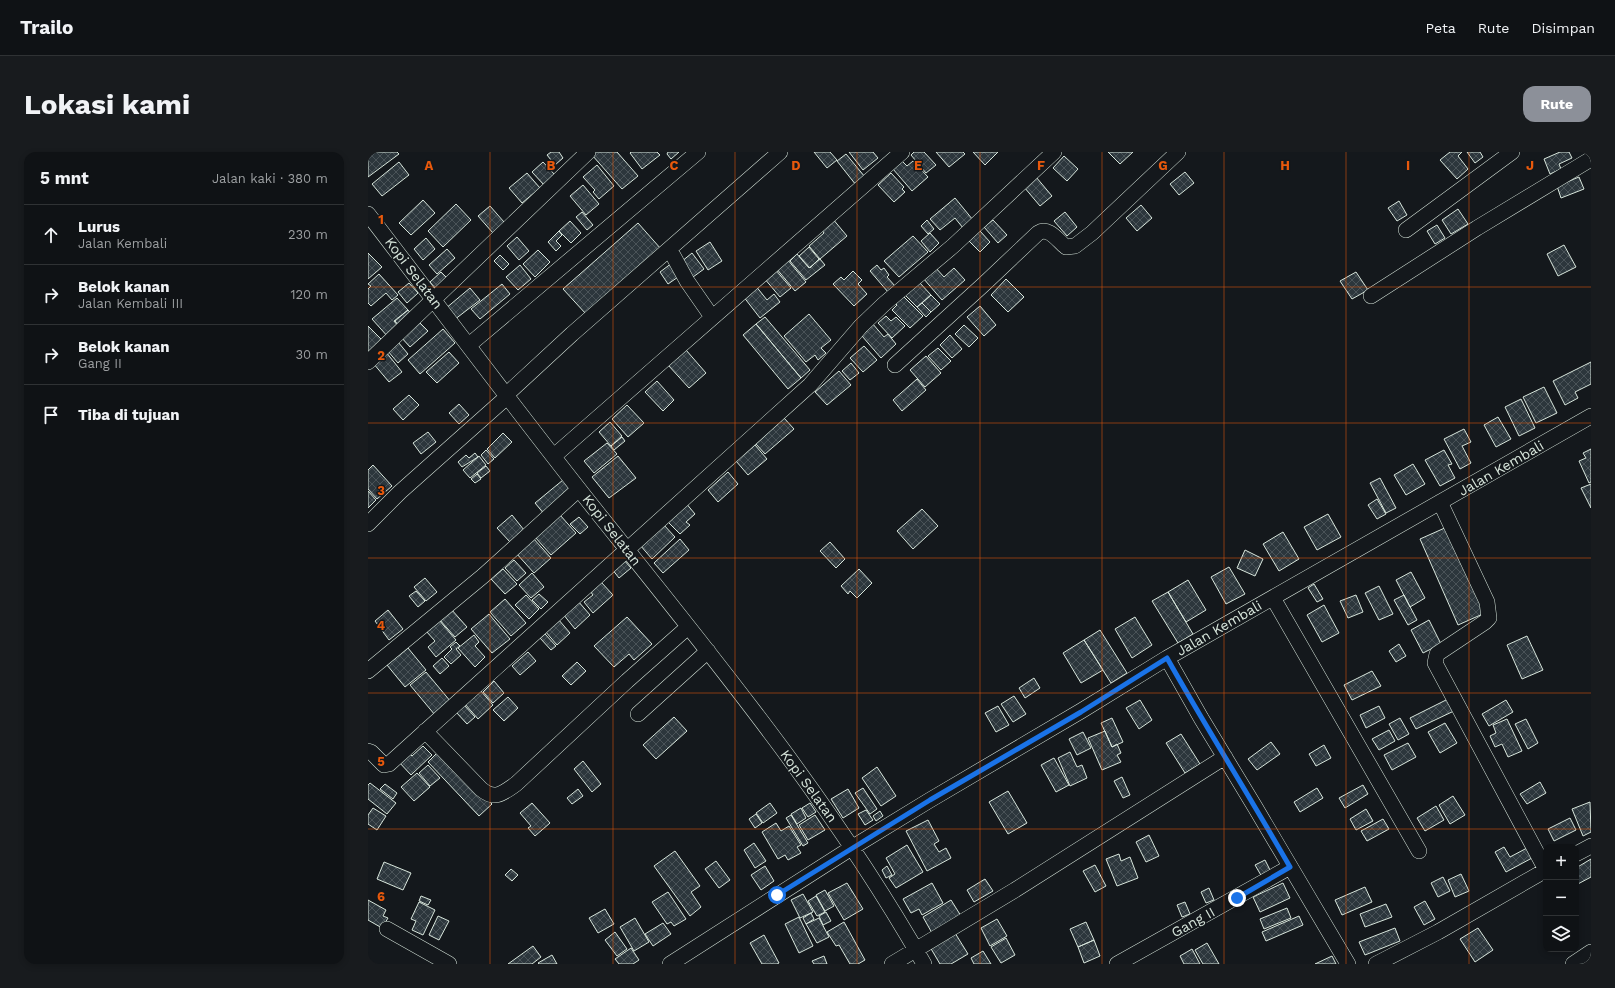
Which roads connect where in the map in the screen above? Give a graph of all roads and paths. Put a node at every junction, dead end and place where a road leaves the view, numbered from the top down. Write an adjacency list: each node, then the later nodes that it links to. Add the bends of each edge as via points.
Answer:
1 (588, 152): 13 (street)
2 (698, 152): 15 (street)
3 (780, 152): 11 (street)
4 (902, 152): 14 (street)
5 (1054, 152): 24 (street, via 953,246 884,304 861,326 810,385)
6 (1178, 152): 17 (street, via 1075,246 1066,247 1048,231 1038,233)
7 (1512, 152): 10 (street)
8 (1591, 159): 12 (street)
9 (368, 214): 13 (street, Kopi Selatan)
10 (1406, 230)
11 (670, 250): 14 (street, via 687,281); 18 (street, via 572,334)
12 (1371, 296)
13 (433, 299): 15 (street, Kopi Selatan); 16 (street)
14 (712, 317): 20 (street)
15 (469, 345): 18 (street, Kopi Selatan)
16 (368, 362)
17 (894, 364)
18 (508, 395): 20 (street, Kopi Selatan); 23 (street)
19 (1591, 416): 22 (street, Jalan Kembali)
20 (554, 456): 21 (street, Kopi Selatan)
21 (579, 489): 24 (street, Kopi Selatan); 29 (street, via 483,576)
22 (1440, 502): 25 (street, Jalan Kembali); 38 (street, via 1487,602 1489,618 1437,654 1435,663)
23 (368, 524)
24 (628, 550): 26 (street, Kopi Selatan); 31 (street)
25 (1273, 598): 28 (street, Jalan Kembali); 36 (street)
26 (688, 626): 27 (street, Kopi Selatan); 31 (street, via 522,779 501,795 486,794 480,789)
27 (708, 651): 30 (street); 35 (street, Kopi Selatan)
28 (1167, 658): 33 (street); 35 (street, Jalan Kembali)
29 (368, 671)
30 (638, 714)
31 (425, 731): 32 (street, via 386,765 380,763)
32 (368, 751)
33 (1226, 757): 39 (street); 42 (street)
34 (1591, 846): 37 (street)
35 (853, 847): 42 (street, Kopi Selatan); 45 (street, Jalan Kembali)
36 (1419, 851)
37 (1579, 852)
38 (1543, 864)
39 (1290, 867): 48 (street, Gang II); 49 (street)
40 (1543, 872): 50 (street)
41 (387, 929): 44 (street)
42 (916, 949): 46 (street); 47 (street, Kopi Selatan)
43 (1591, 952): 51 (street)
44 (449, 964)
45 (670, 964)
46 (892, 964)
47 (924, 964)
48 (1117, 964)
49 (1348, 964)
50 (1376, 964)
51 (1573, 964)

